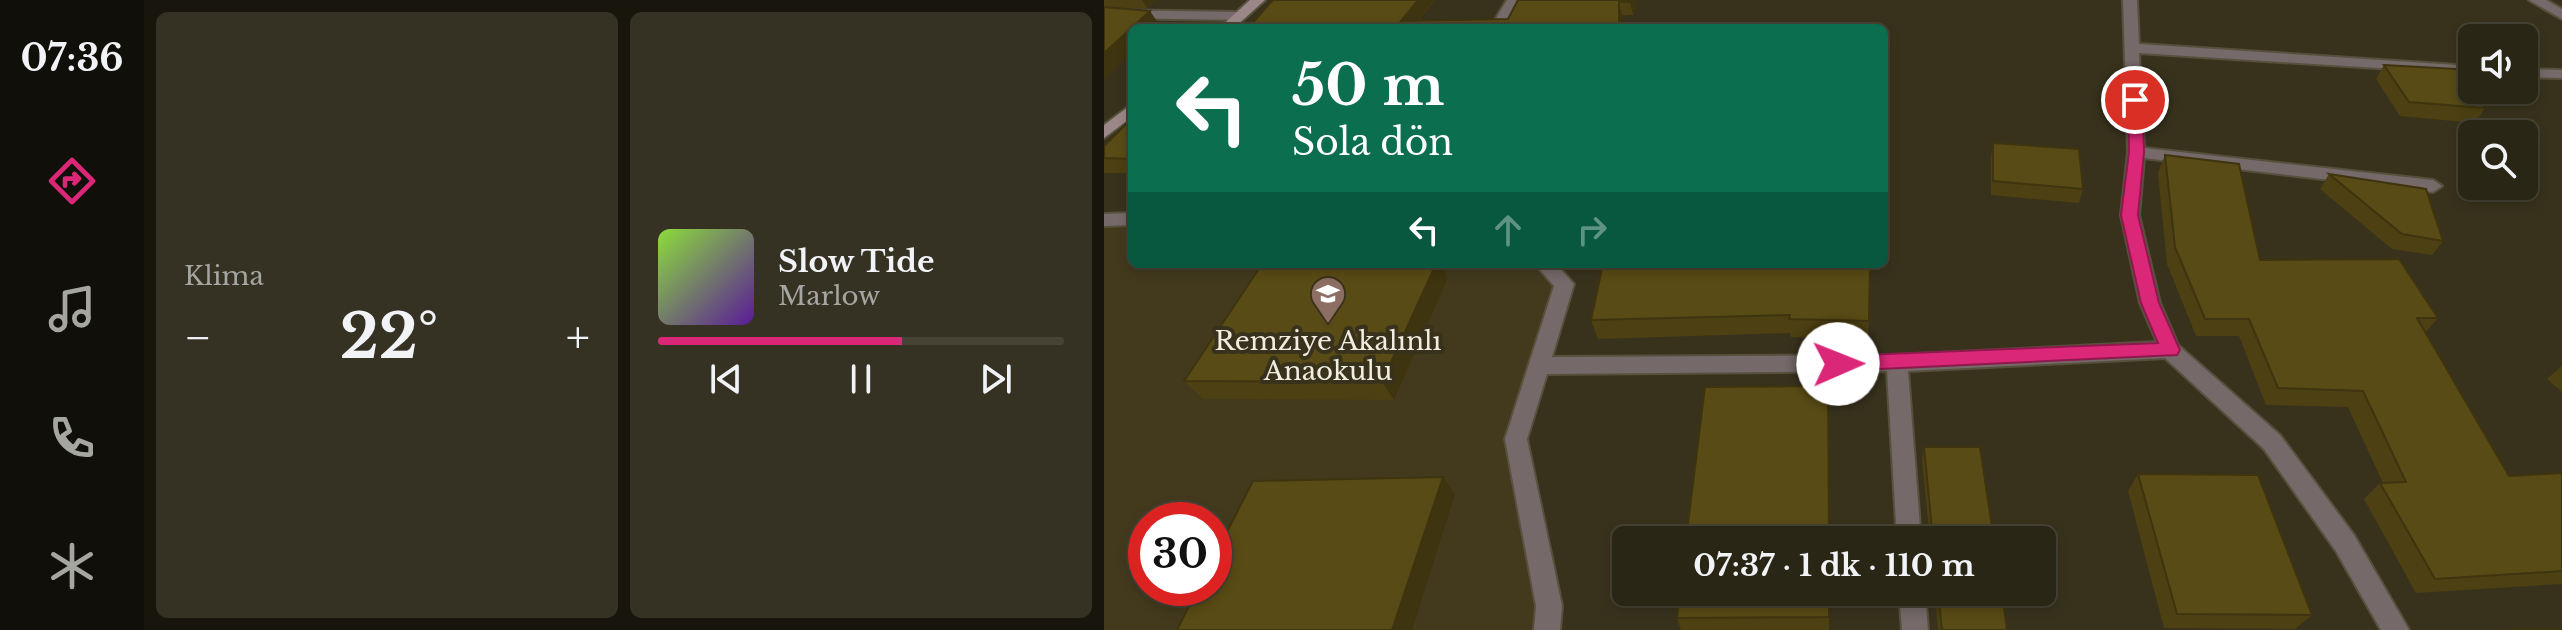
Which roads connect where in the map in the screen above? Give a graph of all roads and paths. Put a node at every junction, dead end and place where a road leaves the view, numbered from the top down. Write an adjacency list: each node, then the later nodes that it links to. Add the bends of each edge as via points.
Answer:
1 (1258, 0): 7 (street)
2 (1514, 0): 9 (street)
3 (2130, 0): 10 (street)
4 (2536, 0): 6 (street)
5 (1104, 14): 7 (street)
6 (2562, 15)
7 (1239, 16): 8 (street)
8 (1230, 24)
9 (1499, 24)
10 (2133, 48): 11 (street); 16 (street)
11 (2458, 69)
12 (2538, 73): 13 (street)
13 (2562, 74)
14 (1128, 112): 15 (street)
15 (1104, 133)
16 (2136, 152): 17 (street); 21 (street, via 2130,215 2150,303)
17 (2433, 186)
18 (1128, 219): 19 (street)
19 (1104, 220)
20 (1548, 268): 23 (street, via 1564,284)
21 (2170, 350): 22 (street); 28 (street, via 2272,442 2345,543)
22 (1897, 363): 23 (street); 24 (street)
23 (1539, 366): 26 (street, via 1516,439 1549,606)
24 (1908, 526)
25 (1913, 606): 27 (street)
26 (1547, 630)
27 (1915, 630)
28 (2396, 630)

